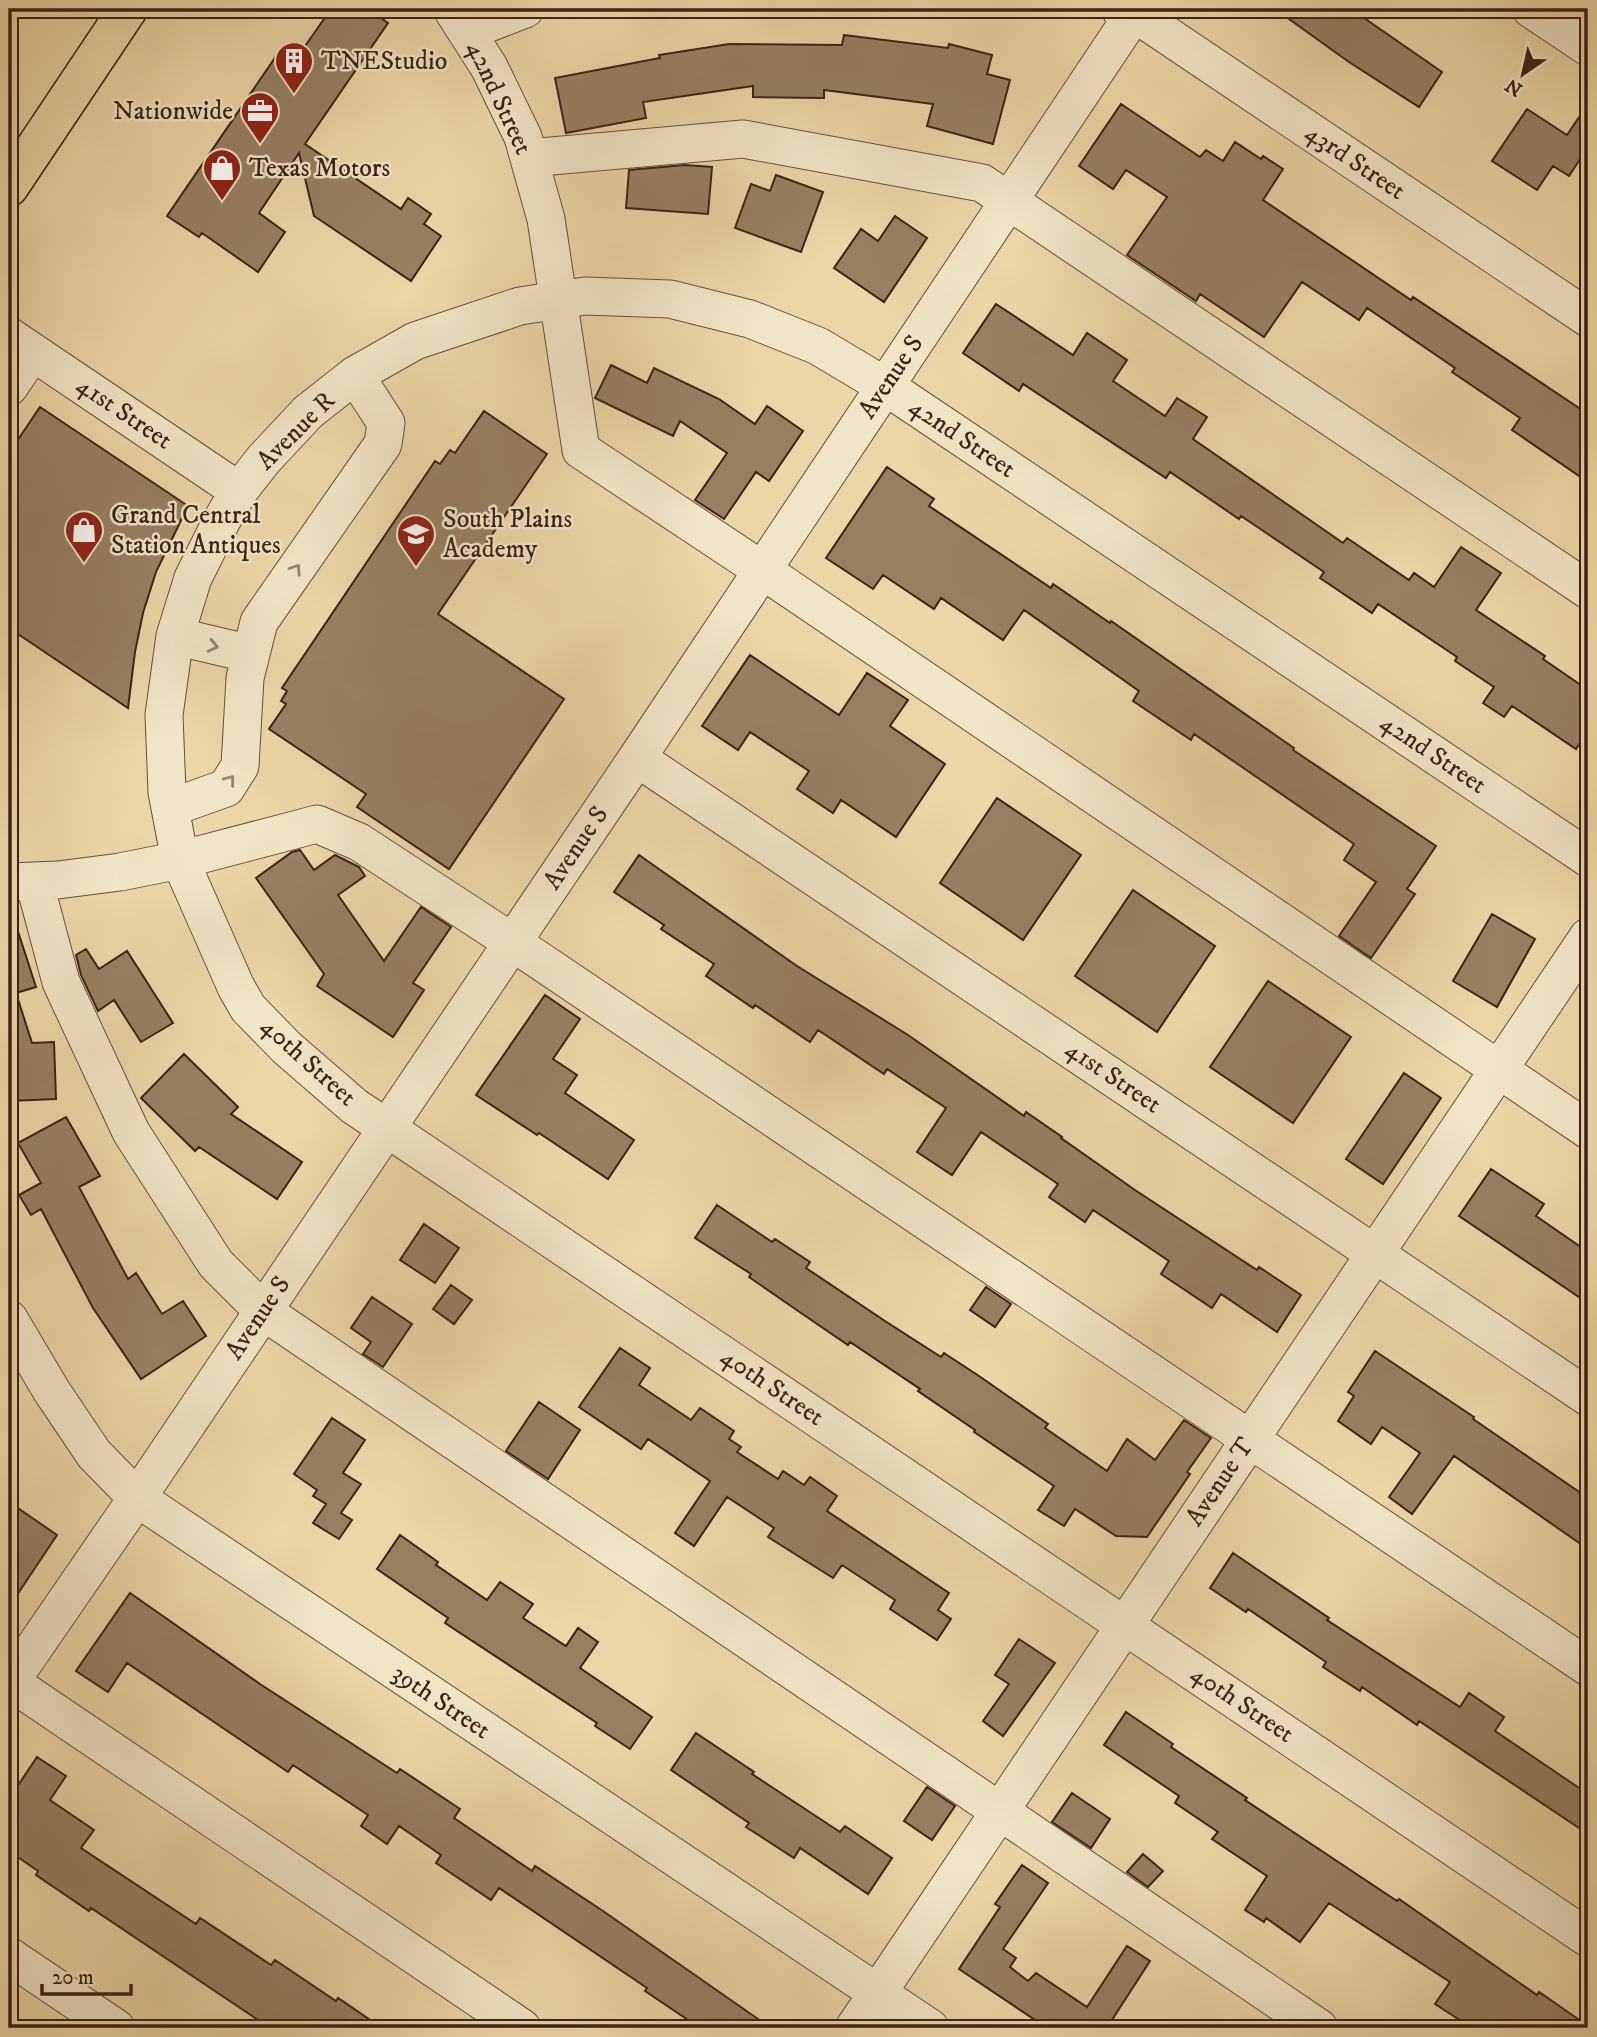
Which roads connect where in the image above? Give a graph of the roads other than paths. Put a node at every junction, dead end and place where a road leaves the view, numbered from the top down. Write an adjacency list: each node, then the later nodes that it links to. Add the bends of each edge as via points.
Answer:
1 (128, 9): 8 (highway)
2 (526, 9): 5 (street)
3 (1531, 9): 6 (street)
4 (1130, 10): 9 (street, Avenue S); 11 (street, 43rd Street)
5 (460, 20): 7 (street, 42nd Street, via 500,90)
6 (1588, 47)
7 (529, 158): 9 (street, via 743,139 982,183); 10 (street, 42nd Street, via 546,219)
8 (9, 187)
9 (1010, 200): 14 (street, Avenue S); 18 (street)
10 (559, 300): 13 (street, Avenue R, via 520,306 415,341); 14 (street, 42nd Street, via 585,296 670,299 750,319 818,346); 17 (street, via 581,450)
11 (1588, 318)
12 (21, 344): 15 (street); 16 (street, 41st Street)
13 (355, 375): 16 (street, Avenue R, via 308,412); 20 (street, one-way to 13, via 259,622 383,444 386,423)
14 (885, 386): 17 (street, Avenue S); 23 (street, 42nd Street)
15 (9, 387)
16 (239, 491): 19 (street, Avenue R, via 194,578)
17 (762, 570): 21 (street, Avenue S); 28 (street)
18 (1588, 590)
19 (175, 636): 20 (street, one-way to 20); 22 (street, Avenue R, via 164,715)
20 (251, 654): 22 (street, one-way to 20, via 226,788 240,766 245,678)
21 (637, 758): 27 (street, Avenue S); 31 (street, 41st Street)
22 (170, 808): 24 (street, Avenue R)
23 (1588, 858)
24 (180, 860): 25 (street, via 120,872); 27 (street, via 317,824 359,842); 29 (street, 40th Street, via 248,1008 354,1106)
25 (21, 881): 32 (street, via 61,982 131,1132 216,1264)
26 (1588, 937): 28 (street, Avenue T)
27 (512, 942): 29 (street, Avenue S); 35 (street)
28 (1499, 1069): 30 (street); 31 (street, Avenue T)
29 (386, 1127): 32 (street, Avenue S); 37 (street, 40th Street)
30 (1588, 1130)
31 (1375, 1253): 34 (street, 41st Street); 35 (street, Avenue T)
32 (263, 1311): 36 (street, Avenue S); 40 (street)
33 (9, 1319): 36 (street, 39th Street, via 94,1454)
34 (1588, 1397)
35 (1249, 1439): 37 (street, Avenue T); 38 (street)
36 (137, 1498): 39 (street, Avenue S); 43 (street, 39th Street)
37 (1124, 1625): 40 (street, Avenue T); 41 (street, 40th Street)
38 (1588, 1667)
39 (9, 1682): 45 (street)
40 (999, 1812): 43 (street, Avenue T); 48 (street)
41 (1588, 1938)
42 (9, 1956): 44 (street)
43 (878, 1994): 46 (street, Avenue T); 47 (street, 39th Street)
44 (116, 2028)
45 (522, 2028)
46 (855, 2028)
47 (930, 2028)
48 (1319, 2028)

